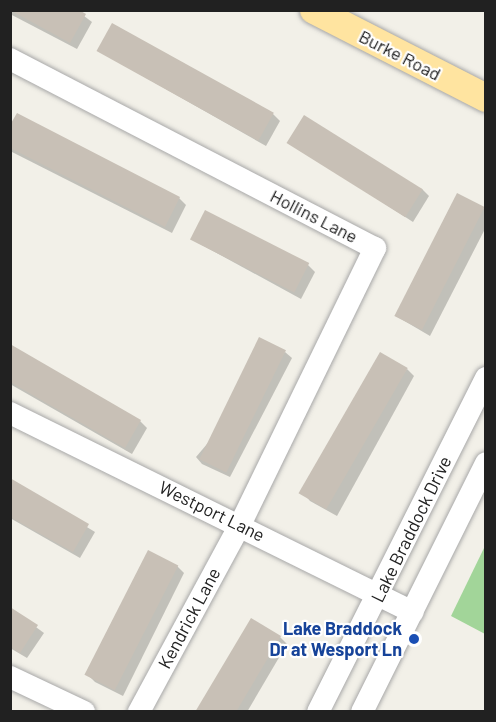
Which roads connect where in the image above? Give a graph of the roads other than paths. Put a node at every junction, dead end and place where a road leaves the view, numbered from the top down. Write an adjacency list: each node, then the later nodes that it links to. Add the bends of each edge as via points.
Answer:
1 (314, 10): 3 (main road, Burke Road)
2 (10, 59): 7 (street, Hollins Lane, via 375,248)
3 (486, 98)
4 (486, 378): 8 (street, Lake Braddock Drive)
5 (10, 413): 7 (street, Westport Lane)
6 (486, 463): 9 (street, Lake Braddock Drive)
7 (240, 525): 8 (street, Westport Lane); 12 (street, Kendrick Lane)
8 (378, 595): 9 (street, Westport Lane); 13 (street, Lake Braddock Drive)
9 (412, 612): 14 (street, Lake Braddock Drive)
10 (10, 677): 11 (street)
11 (84, 711)
12 (139, 711)
13 (318, 711)
14 (362, 711)

